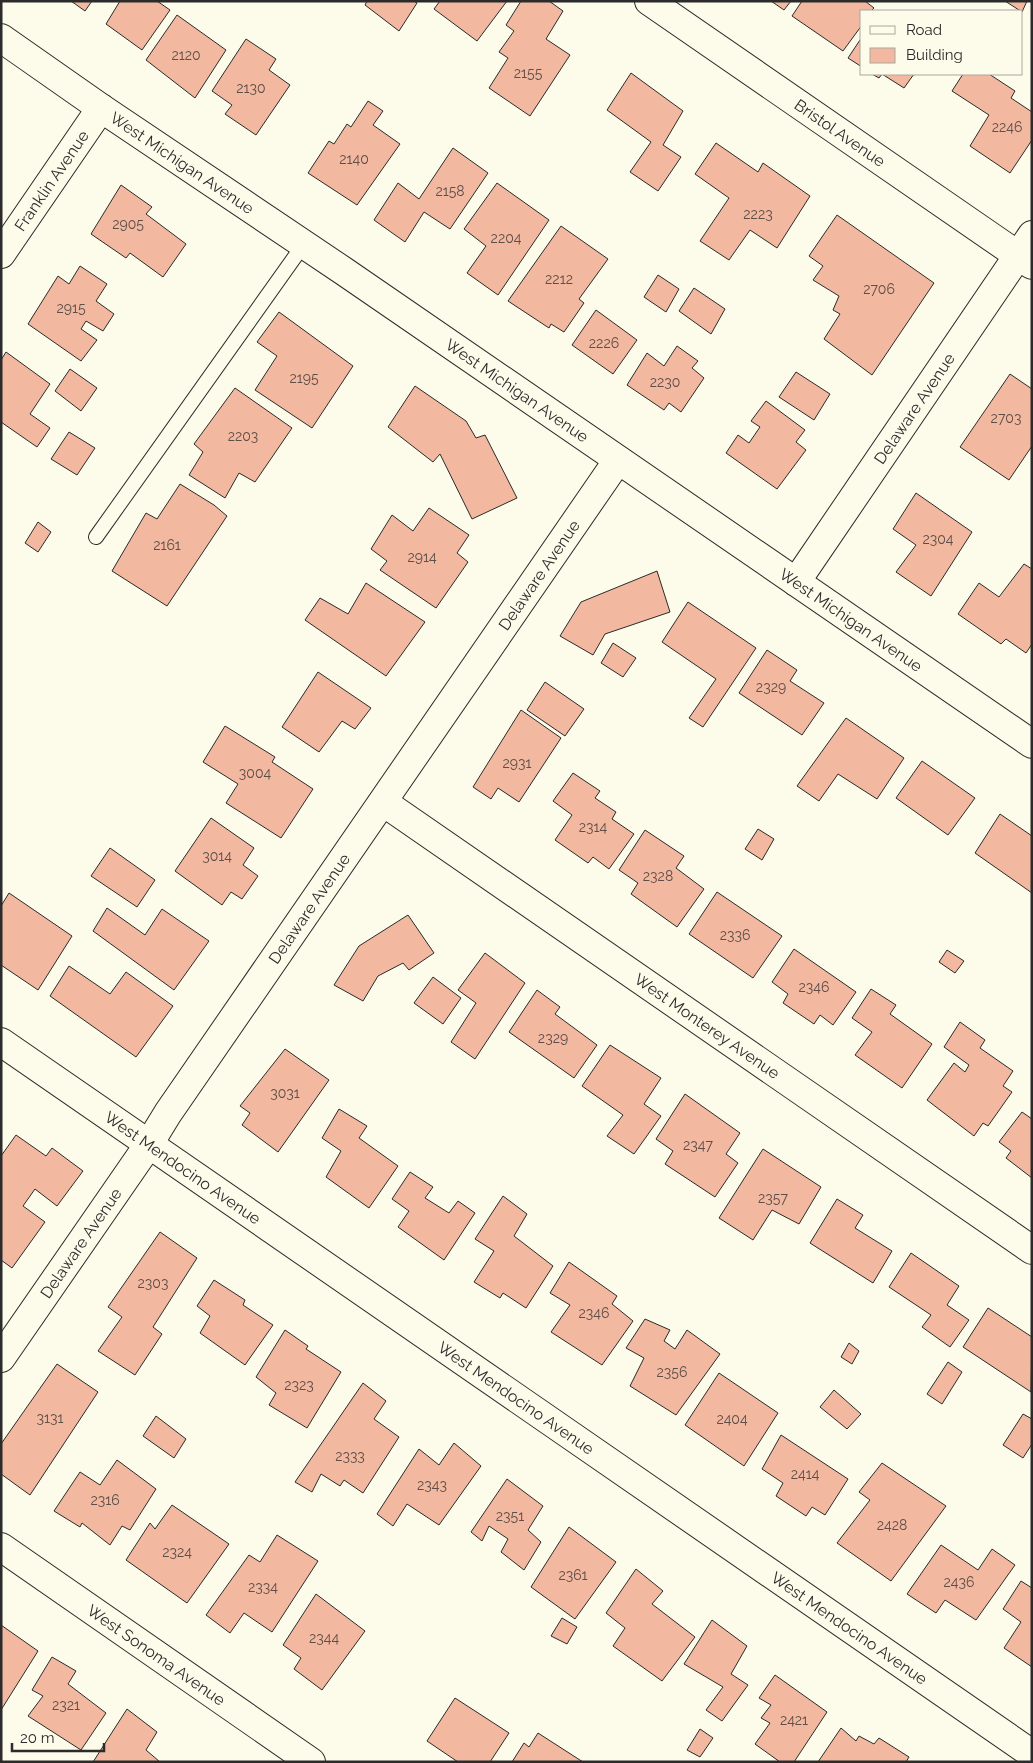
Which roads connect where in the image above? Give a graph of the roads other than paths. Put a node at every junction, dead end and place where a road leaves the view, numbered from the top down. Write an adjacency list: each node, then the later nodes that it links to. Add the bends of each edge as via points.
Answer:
1 (649, 1): 5 (street, Bristol Avenue)
2 (1, 38): 3 (street, West Michigan Avenue)
3 (101, 108): 4 (street, West Michigan Avenue); 6 (street, Franklin Avenue)
4 (304, 244): 7 (street, West Michigan Avenue); 8 (lane)
5 (1027, 252): 9 (street, Delaware Avenue)
6 (1, 254)
7 (618, 460): 9 (street, West Michigan Avenue); 11 (street, Delaware Avenue)
8 (96, 537)
9 (796, 582): 10 (street, West Michigan Avenue)
10 (1032, 744)
11 (383, 802): 13 (street, Delaware Avenue); 14 (street, West Monterey Avenue)
12 (1, 1042): 13 (street, West Mendocino Avenue)
13 (149, 1144): 15 (street, Delaware Avenue); 17 (street, West Mendocino Avenue)
14 (1032, 1250)
15 (1, 1358)
16 (1, 1547): 18 (street, West Sonoma Avenue)
17 (1032, 1754)
18 (311, 1762)

